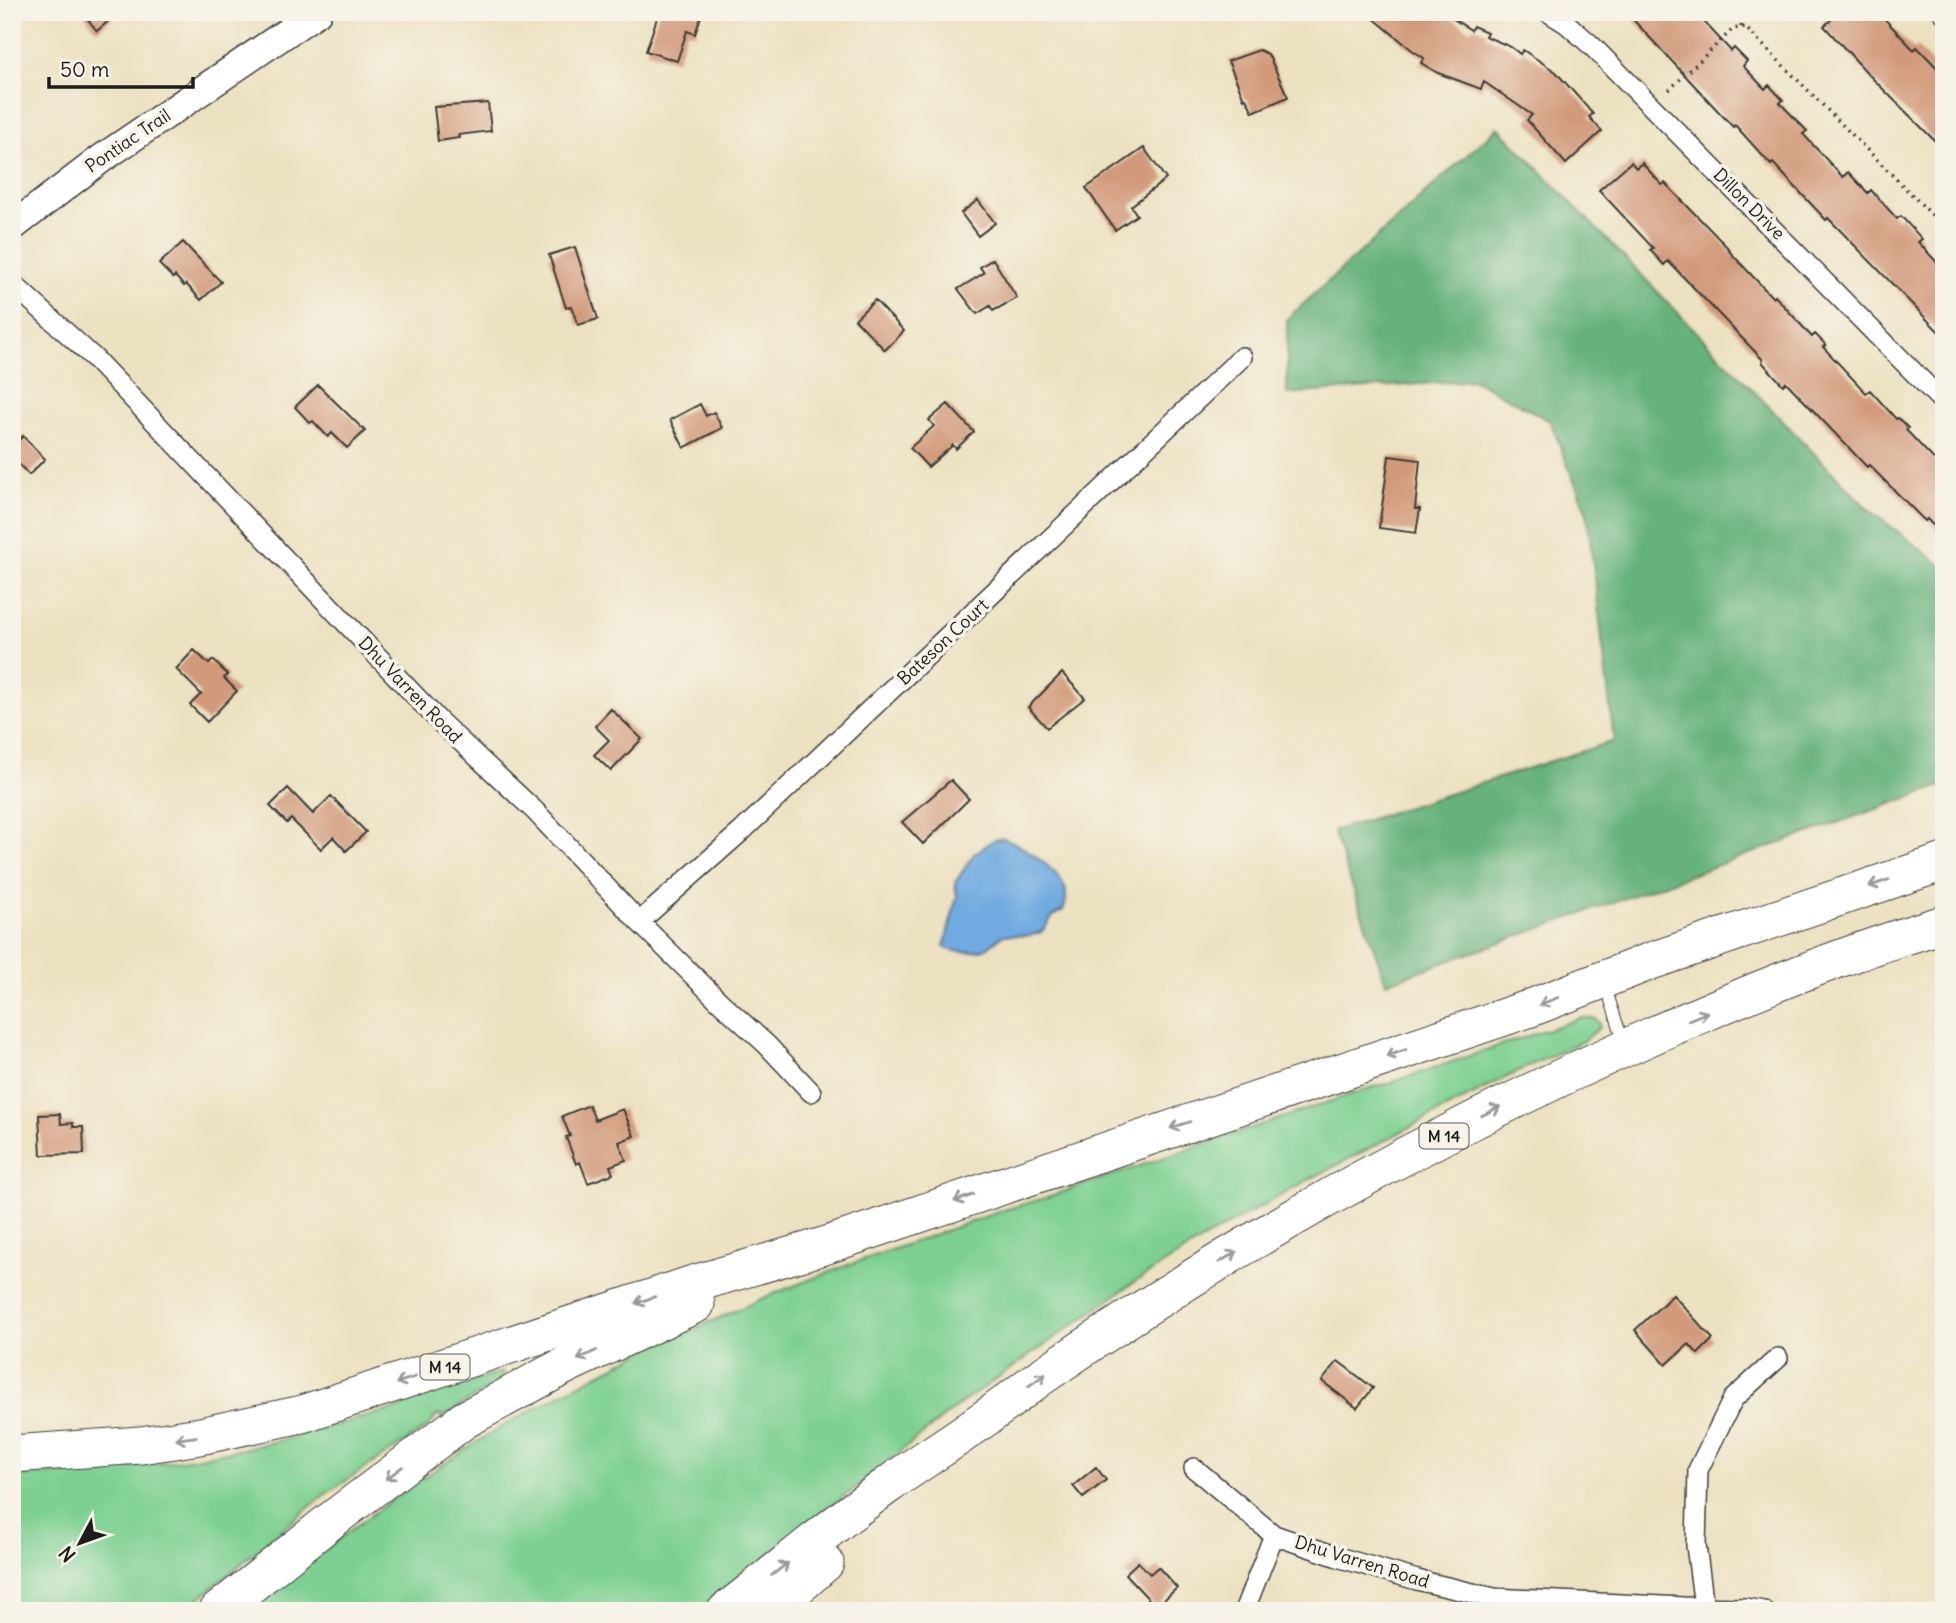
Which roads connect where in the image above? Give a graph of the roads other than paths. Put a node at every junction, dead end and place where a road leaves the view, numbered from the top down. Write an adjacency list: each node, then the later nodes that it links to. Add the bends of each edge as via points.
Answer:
1 (317, 12): 3 (main road, Pontiac Trail, via 101,159)
2 (1548, 12): 6 (street, Dillon Drive, via 1592,46)
3 (12, 227)
4 (12, 284): 8 (street, Dhu Varren Road, via 94,358 439,721 535,811)
5 (1242, 357): 8 (street, Bateson Court, via 743,830)
6 (1944, 402)
7 (1944, 862): 10 (highway, M 14, one-way to 10)
8 (639, 922): 12 (street, Dhu Varren Road)
9 (1944, 924): 11 (highway, M 14, one-way to 9, via 1782,981)
10 (1603, 980): 11 (lane); 13 (highway, M 14, one-way to 13)
11 (1625, 1047): 15 (highway, M 14, one-way to 11, via 1172,1291 1300,1215 1423,1146)
12 (811, 1092)
13 (827, 1245): 16 (highway, M 14, one-way to 16, via 690,1285 302,1414 164,1441); 20 (highway, one-way to 20, via 566,1365 464,1420)
14 (1778, 1359): 19 (street, via 1732,1399 1698,1469 1696,1545)
15 (982, 1421): 21 (highway, M 14, one-way to 15, via 887,1486); 22 (highway)
16 (12, 1454)
17 (1194, 1468): 18 (street, Dhu Varren Road)
18 (1274, 1535): 19 (street, Dhu Varren Road, via 1392,1573 1494,1598); 23 (street)
19 (1704, 1607): 24 (street, Dhu Varren Road)
20 (218, 1611)
21 (726, 1611)
22 (770, 1611)
23 (1244, 1611)
24 (1764, 1611)

